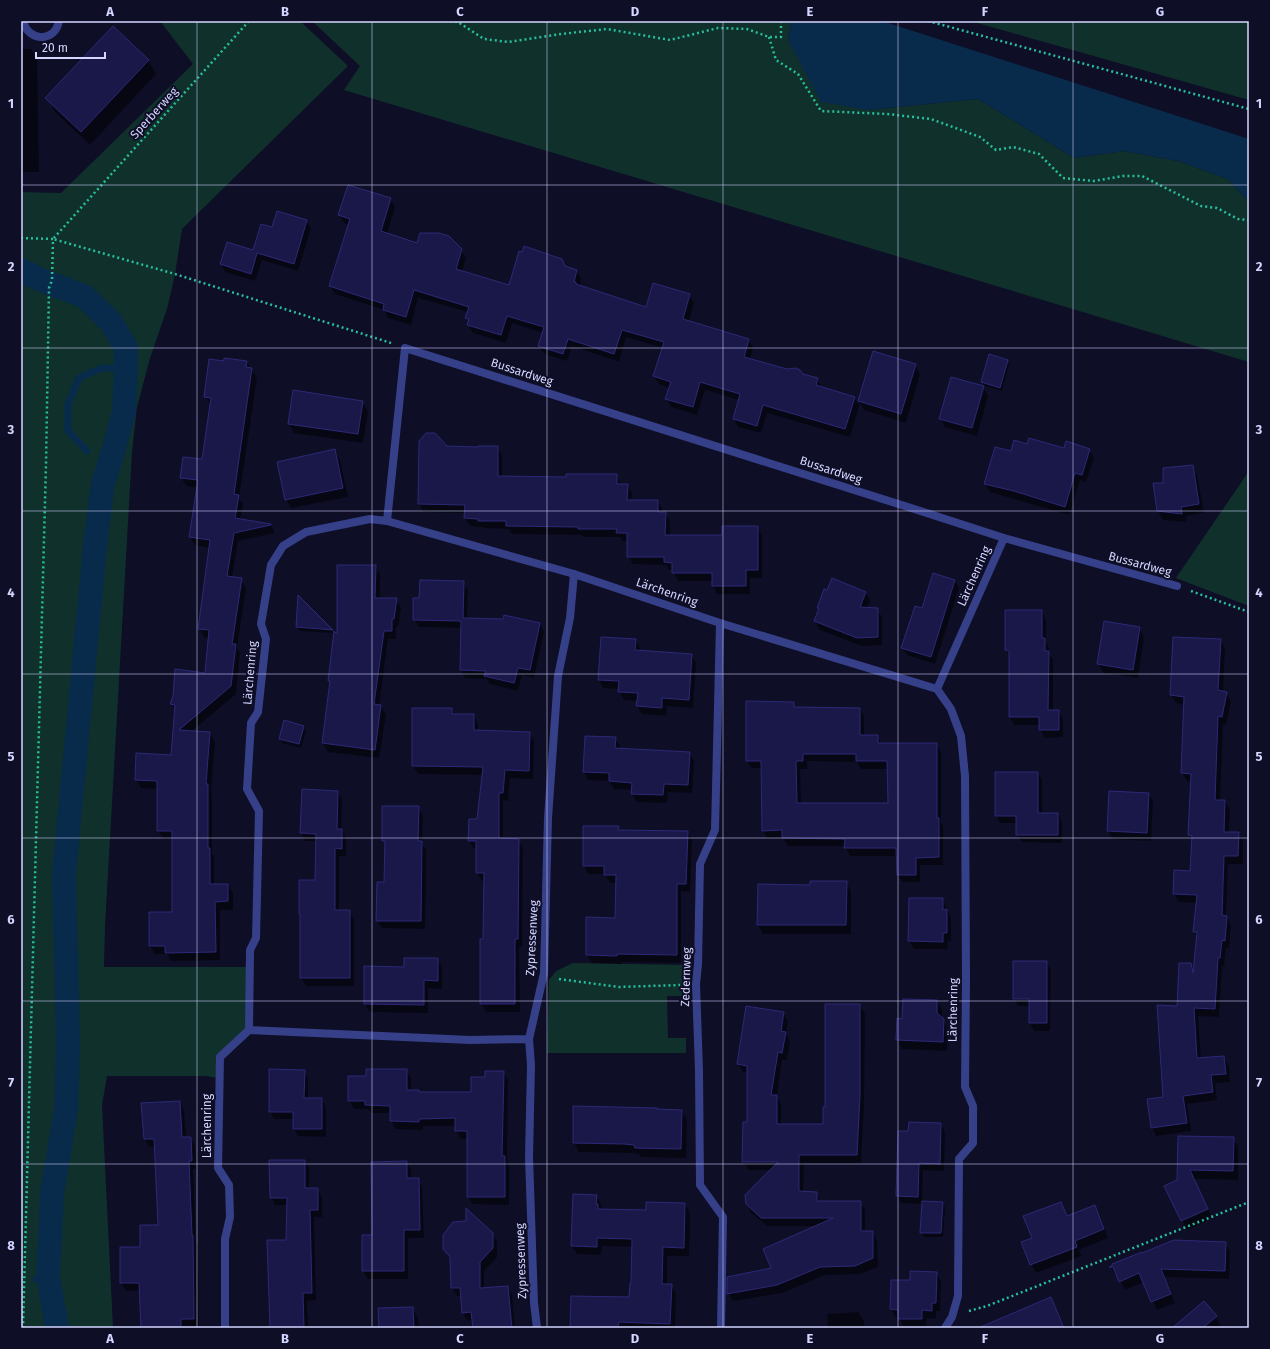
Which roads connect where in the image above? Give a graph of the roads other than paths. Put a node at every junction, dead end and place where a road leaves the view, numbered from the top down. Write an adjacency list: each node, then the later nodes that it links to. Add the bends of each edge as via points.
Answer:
1 (23, 21): 2 (street, via 29,33 40,37 52,34)
2 (59, 21)
3 (388, 522): 4 (street, Bussardweg, via 405,348); 5 (street, Lärchenring); 9 (street, Lärchenring, via 370,519 306,532 283,546 270,565 261,624 266,639 258,712 251,723 247,789 259,811 256,938 250,950)
4 (1004, 538): 6 (street, Bussardweg); 8 (street, Lärchenring)
5 (574, 574): 7 (street, Lärchenring); 10 (street, Zypressenweg, via 570,618 558,676 548,818 544,974)
6 (1177, 586)
7 (720, 623): 8 (street, Lärchenring); 13 (street, Zedernweg, via 715,830 700,864 696,984 700,1185 723,1217)
8 (937, 689): 14 (street, Lärchenring, via 951,709 961,736 965,776 965,1087 973,1106 972,1143 959,1158 958,1296 952,1317)
9 (249, 1030): 10 (street, via 470,1040); 11 (street, Lärchenring, via 220,1057 218,1168 229,1185 230,1222 225,1239)
10 (529, 1039): 12 (street, Zypressenweg, via 529,1156)
11 (226, 1328)
12 (537, 1328)
13 (721, 1328)
14 (945, 1328)

